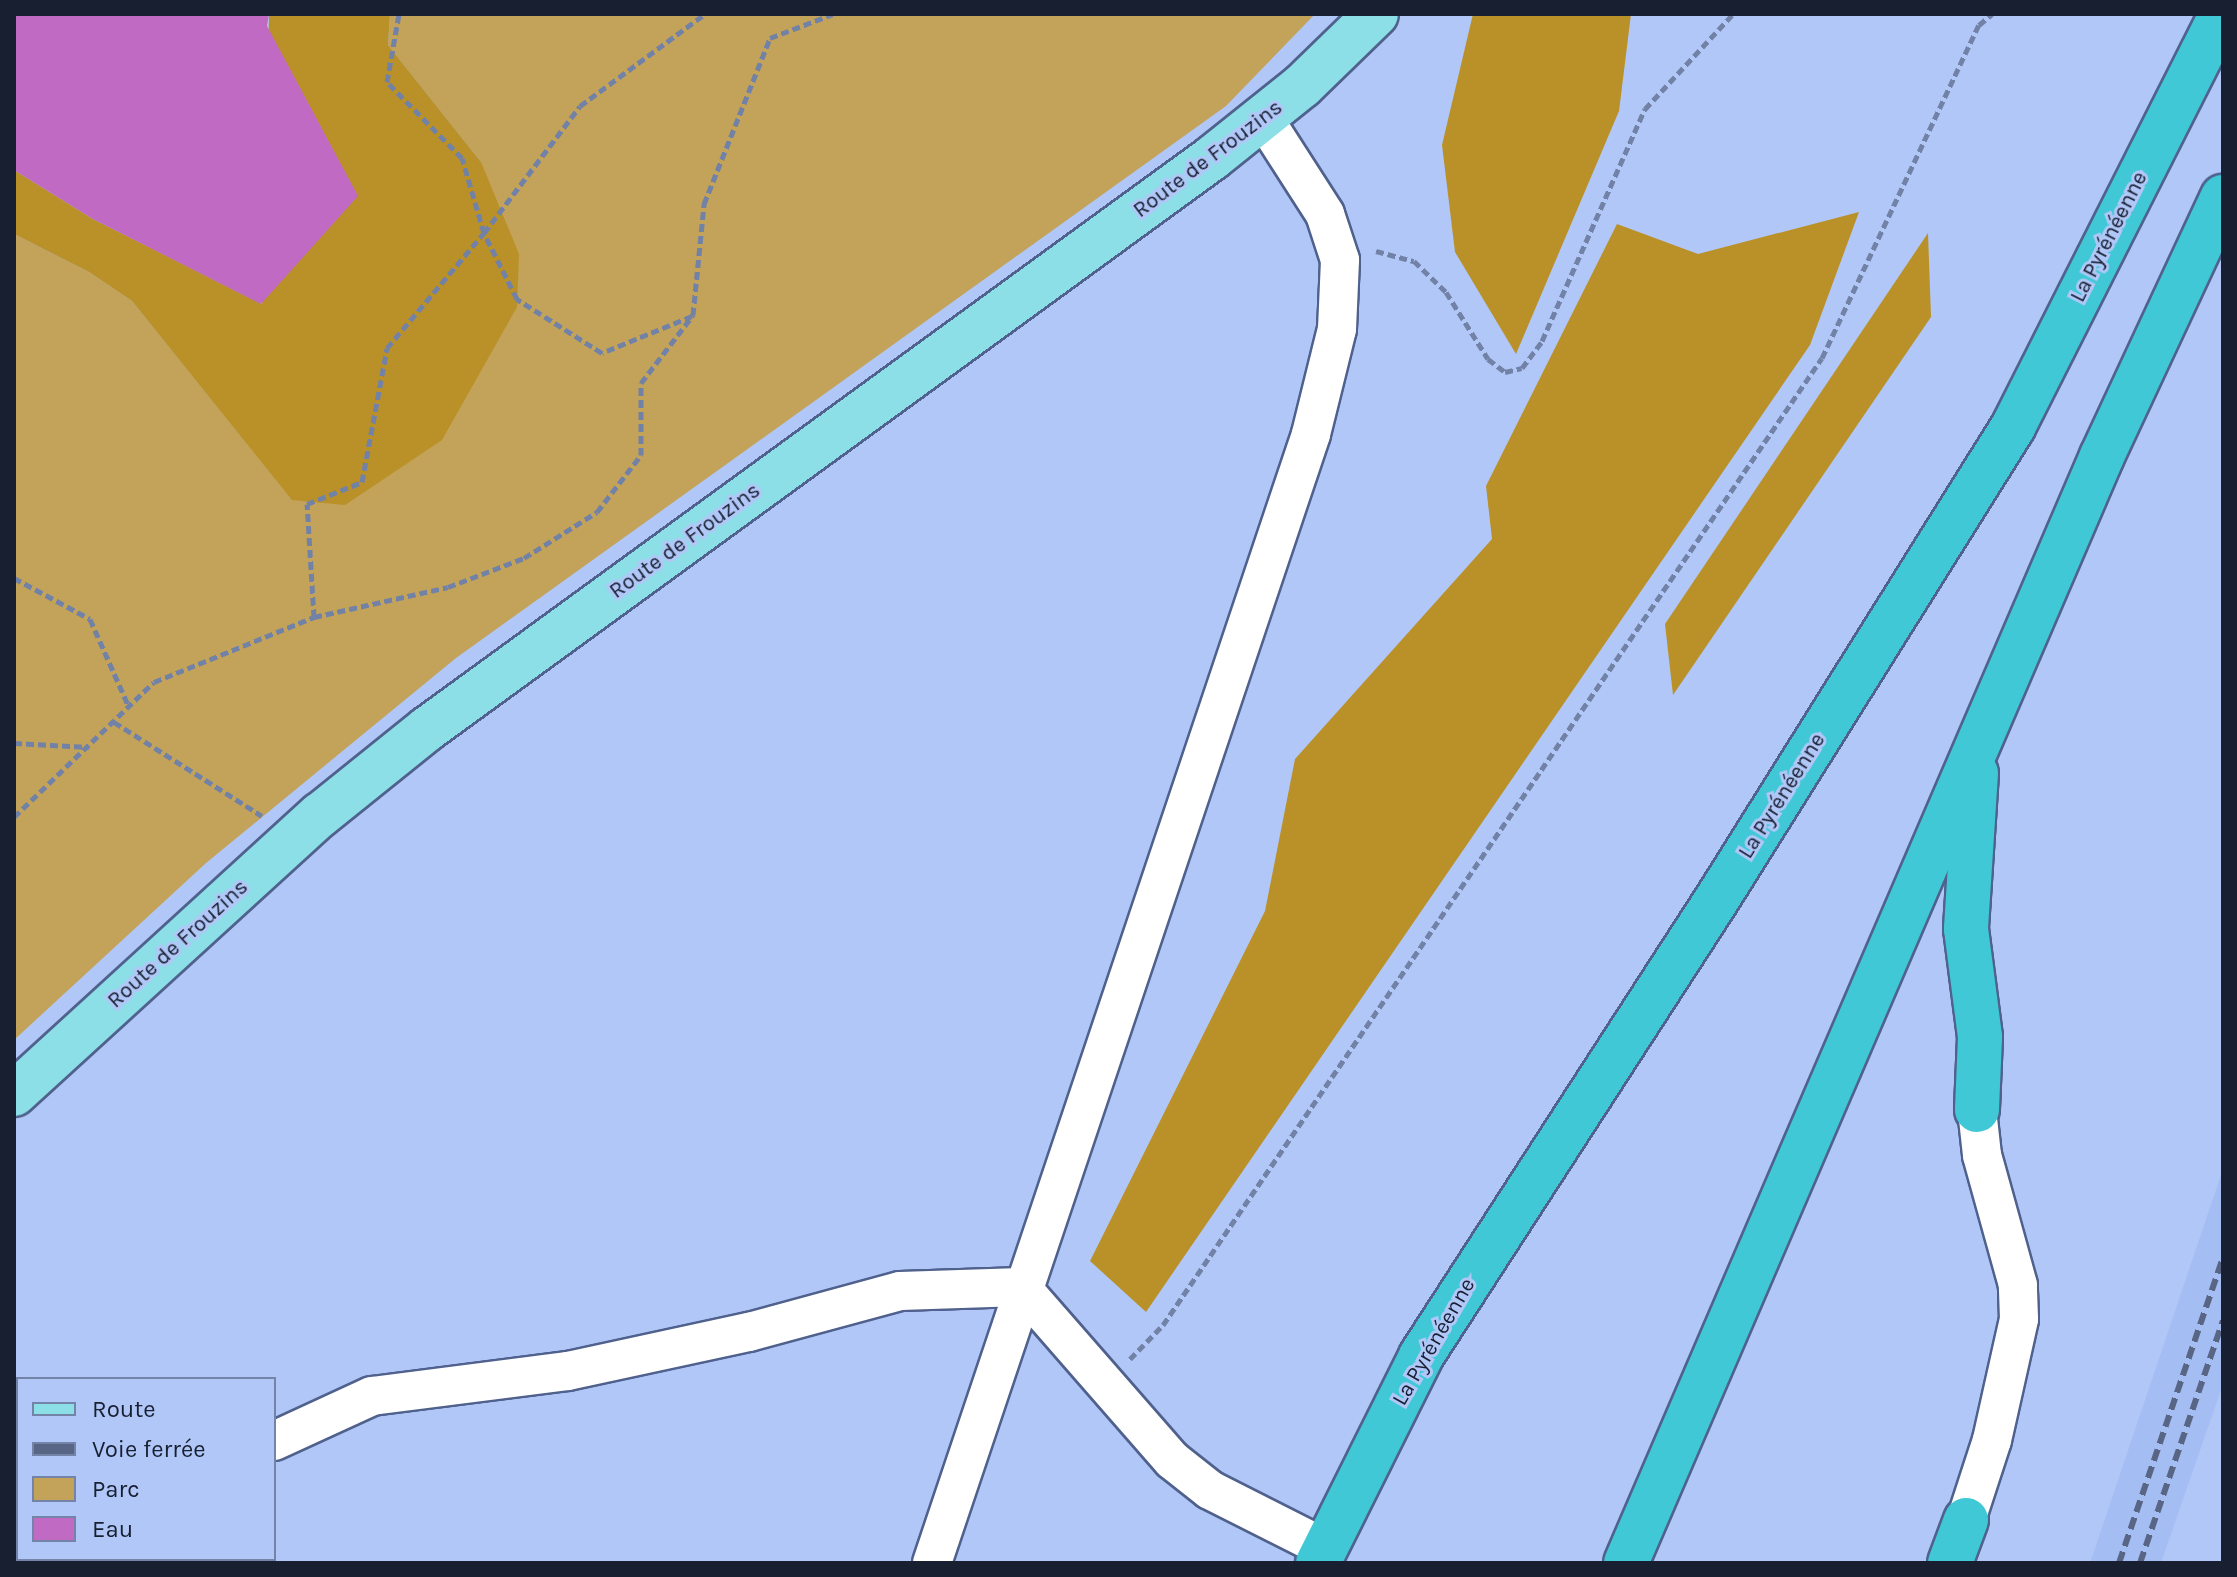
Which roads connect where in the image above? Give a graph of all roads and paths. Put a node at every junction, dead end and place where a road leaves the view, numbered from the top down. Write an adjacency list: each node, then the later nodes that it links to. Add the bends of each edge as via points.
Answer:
1 (399, 14): 10 (path, via 387,82 462,158)
2 (705, 14): 10 (path, via 580,106)
3 (833, 14): 12 (path, via 770,38 704,204)
4 (1376, 14): 8 (main road, Route de Frouzins)
5 (1733, 14): 11 (path, via 1645,109 1542,341 1522,368 1505,372 1488,359 1446,292 1414,261 1383,250)
6 (1992, 14): 25 (path, via 1979,25 1822,358 1163,1325)
7 (2222, 14): 28 (highway, La Pyrénéenne, via 2013,427 1711,909 1421,1356)
8 (1264, 119): 11 (lane, via 1325,214); 21 (main road, Route de Frouzins, via 427,729)
9 (2223, 197): 18 (highway)
10 (484, 233): 12 (path, via 517,299 602,353); 14 (path, via 387,348 362,482 307,504)
11 (1340, 260): 24 (lane, via 1337,329 1311,434)
12 (693, 315): 14 (path, via 641,383 641,455 597,512 524,558 448,587)
13 (14, 578): 15 (path, via 90,619)
14 (314, 617): 15 (path, via 154,682)
15 (129, 707): 16 (path)
16 (114, 722): 19 (path); 21 (path, via 266,819)
17 (14, 743): 19 (path)
18 (1977, 743): 23 (highway, via 1966,929 1980,1037); 30 (highway)
19 (90, 747): 20 (path)
20 (14, 817)
21 (299, 834): 22 (main road, Route de Frouzins)
22 (14, 1094)
23 (1977, 1110): 27 (lane, via 1982,1155 2018,1285 2019,1319 1992,1440)
24 (1021, 1287): 25 (lane); 26 (lane, via 900,1291 749,1332 568,1371 372,1396); 29 (lane)
25 (1104, 1384): 28 (lane, via 1172,1460 1210,1490)
26 (276, 1440)
27 (1966, 1520): 31 (highway)
28 (1322, 1556)
29 (932, 1563)
30 (1626, 1563)
31 (1950, 1563)

